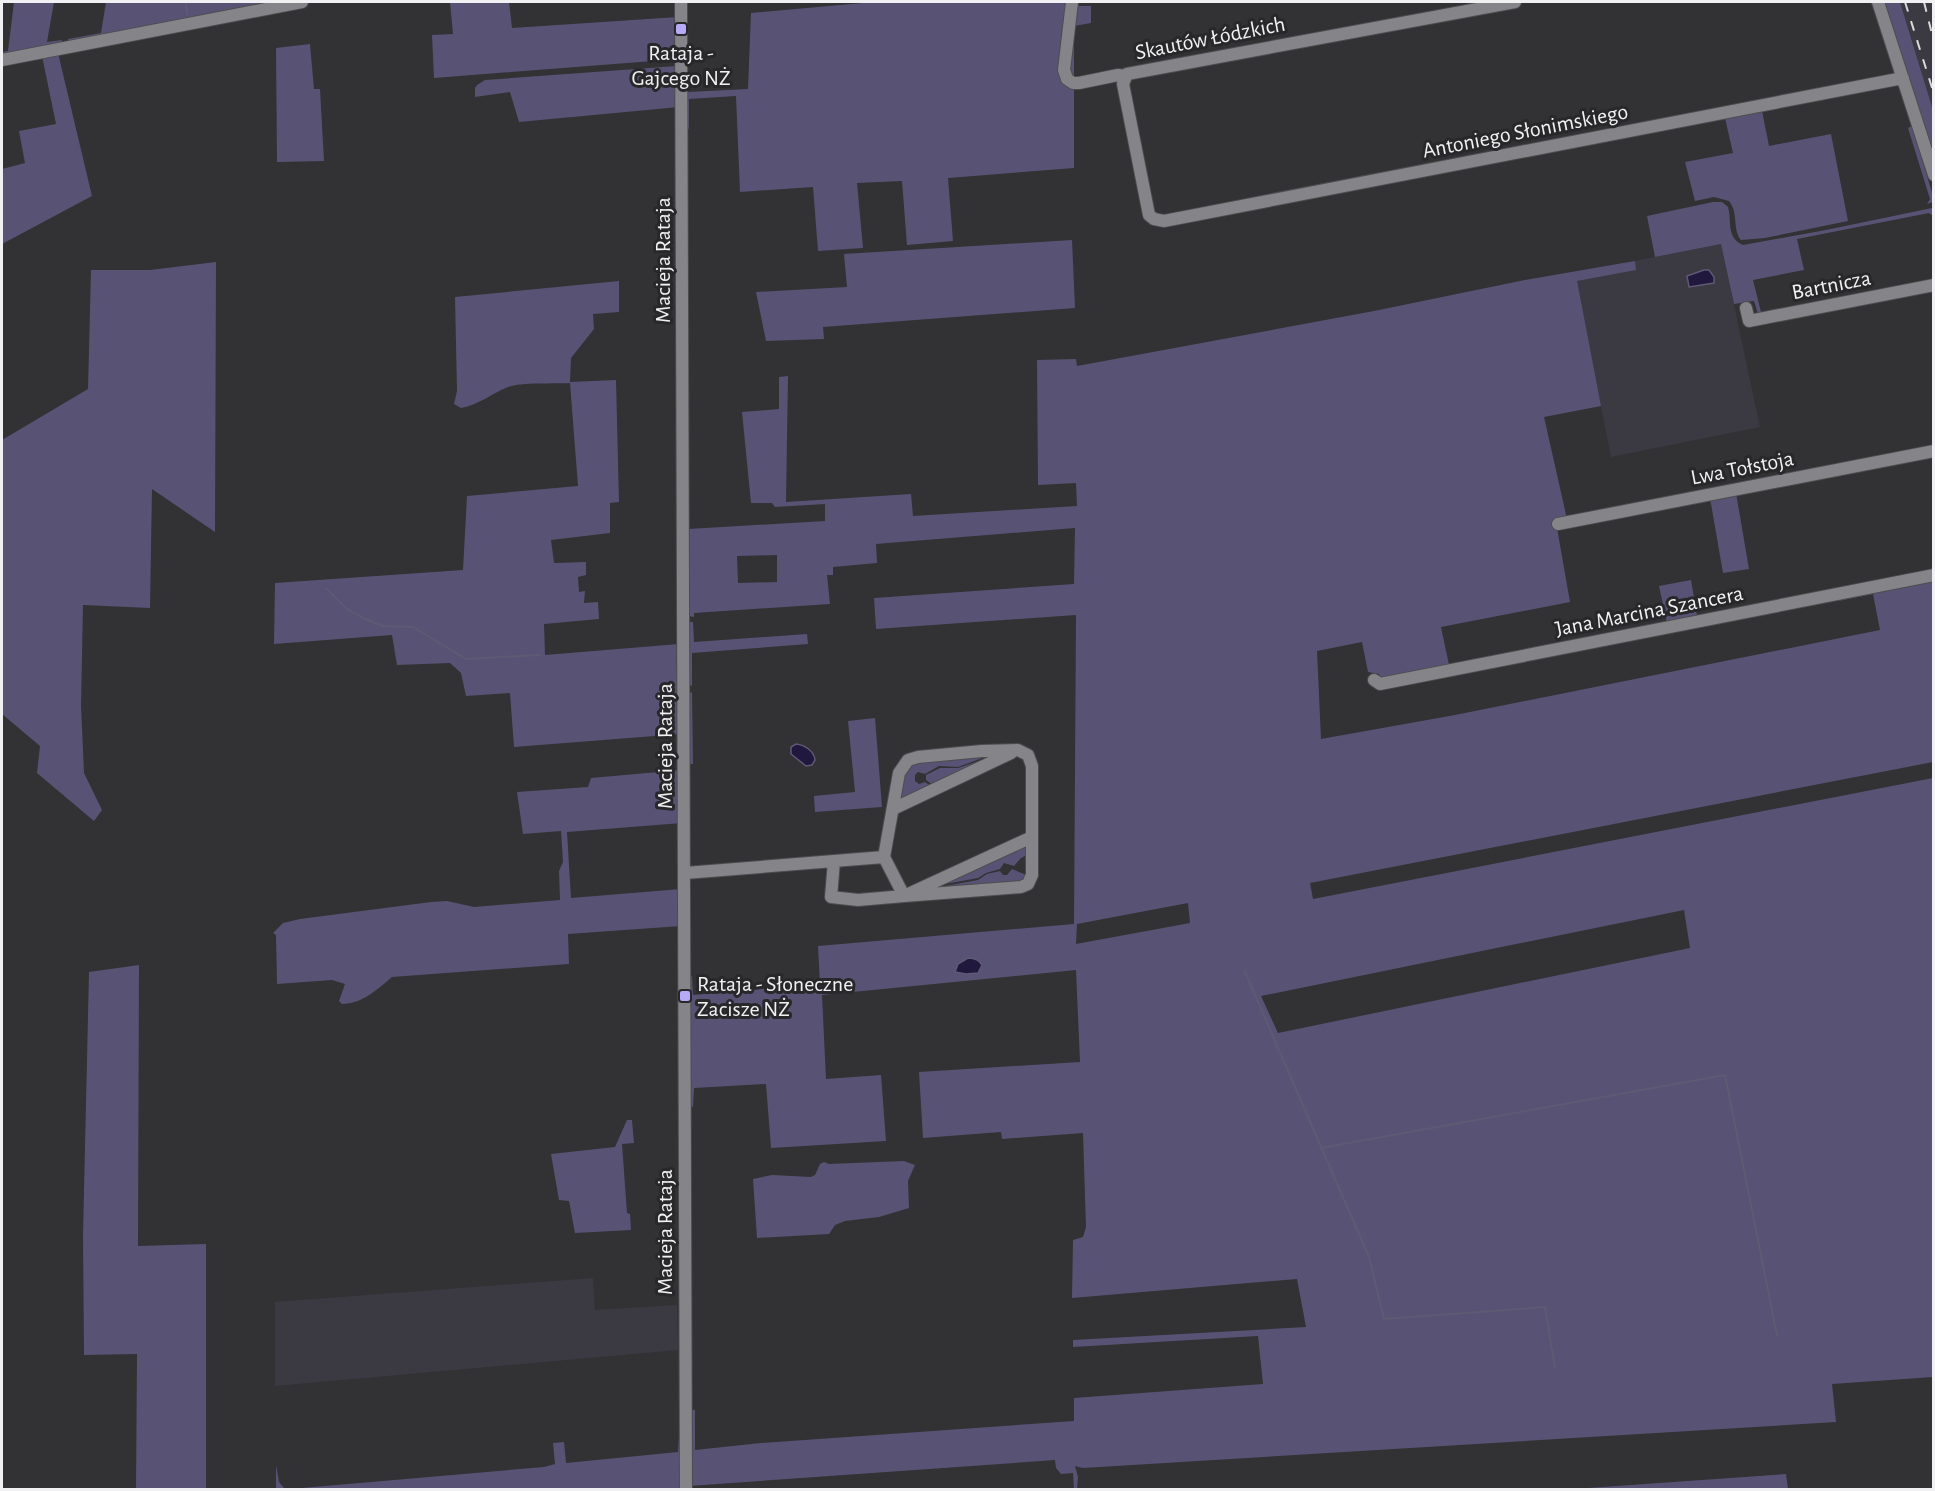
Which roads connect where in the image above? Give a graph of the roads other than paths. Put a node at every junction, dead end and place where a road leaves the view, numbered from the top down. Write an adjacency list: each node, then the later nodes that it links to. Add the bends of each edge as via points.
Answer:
1 (302, 2): 6 (street)
2 (681, 2): 22 (street, Macieja Rataja)
3 (1072, 2): 7 (street, Skautów Łódzkich, via 1064,70 1067,79 1076,83)
4 (1515, 2): 7 (street, Skautów Łódzkich)
5 (1878, 2): 8 (street)
6 (2, 60)
7 (1125, 76): 10 (street, Skautów Łódzkich, via 1122,84 1147,209)
8 (1903, 78): 9 (street); 10 (street, Antoniego Słonimskiego, via 1172,219)
9 (1934, 175)
10 (1154, 219)
11 (1934, 285): 12 (street, Bartnicza, via 1749,321)
12 (1746, 308)
13 (1934, 451): 14 (street, Lwa Tołstoja)
14 (1558, 524)
15 (1934, 575): 16 (street, Jana Marcina Szancera, via 1380,684)
16 (1374, 680)
17 (1018, 750): 18 (street); 18 (street, via 912,758 901,769); 19 (street, via 1028,754 1032,764)
18 (893, 808): 20 (street)
19 (1032, 837): 23 (street); 23 (street, via 1032,875 1025,886)
20 (884, 857): 21 (street); 23 (street)
21 (834, 861): 22 (street); 23 (street, via 831,897 858,900)
22 (685, 873): 24 (street, Macieja Rataja)
23 (904, 896)
24 (686, 1490)

